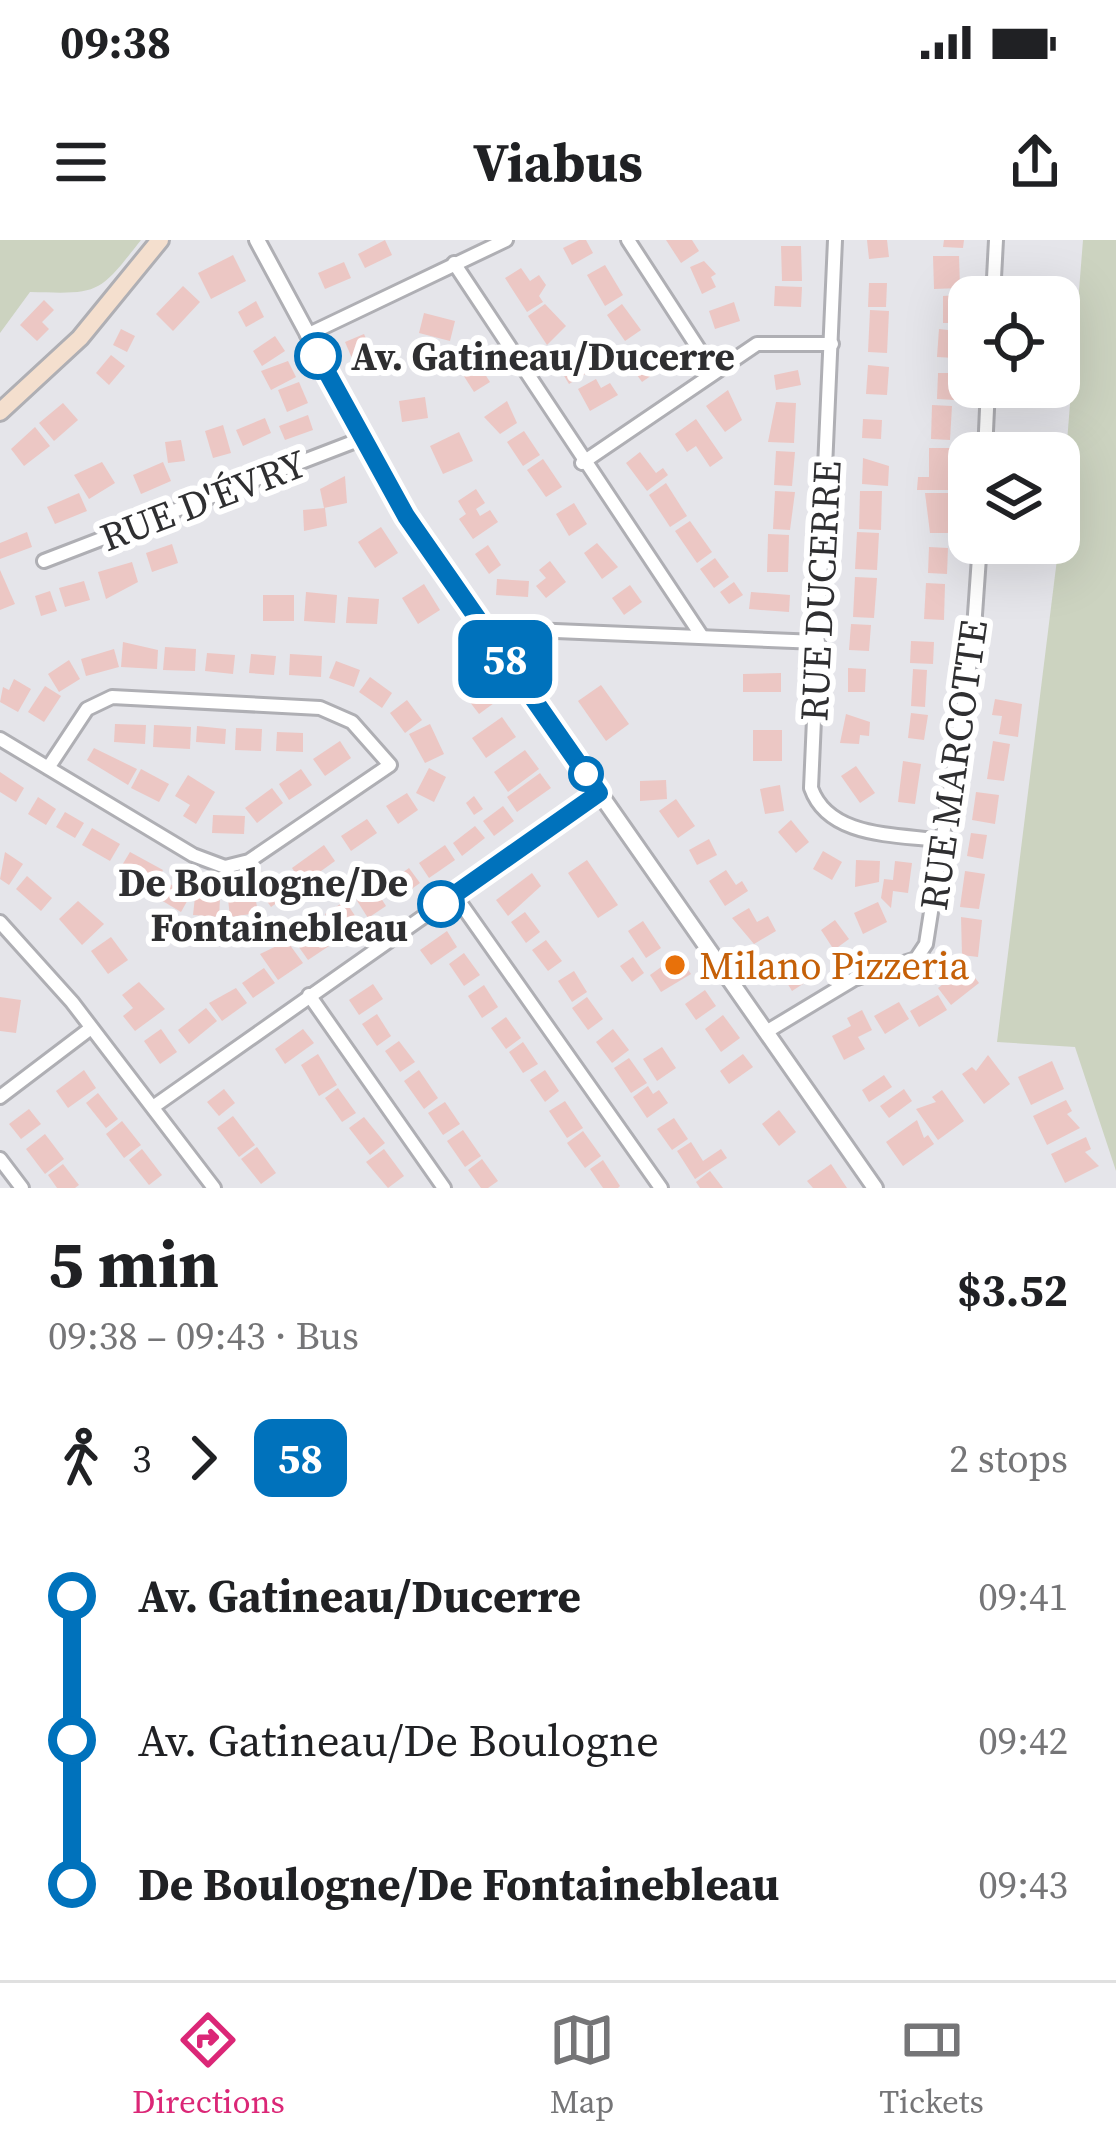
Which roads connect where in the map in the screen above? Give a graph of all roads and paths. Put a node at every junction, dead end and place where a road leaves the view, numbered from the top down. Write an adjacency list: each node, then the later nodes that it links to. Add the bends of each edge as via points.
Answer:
1 (160, 240): 12 (main road, via 80,338)
2 (257, 240): 9 (street)
3 (506, 240): 7 (street)
4 (628, 240): 11 (street)
5 (835, 240): 10 (street, RUE DUCERRE)
6 (996, 240): 8 (street)
7 (454, 263): 9 (street); 14 (street)
8 (994, 276)
9 (307, 335): 13 (street)
10 (832, 344): 11 (street, via 764,342); 19 (street, RUE DUCERRE)
11 (713, 371): 14 (street)
12 (0, 412)
13 (362, 439): 15 (street, RUE D'ÉVRY); 17 (street)
14 (582, 463): 18 (street)
15 (44, 561)
16 (979, 564): 23 (street, RUE MARCOTTE)
17 (485, 628): 18 (street); 22 (street)
18 (701, 635): 19 (street)
19 (818, 642): 23 (street, RUE DUCERRE, via 811,774 823,812 843,825)
20 (0, 739): 21 (street)
21 (48, 768): 21 (street, via 225,867 260,856 390,765 352,722 320,707 112,697 79,718)
22 (599, 793): 24 (street); 28 (street)
23 (944, 841): 28 (street, RUE MARCOTTE, via 929,932 916,959 854,979)
24 (454, 894): 26 (street); 35 (street)
25 (0, 922): 27 (street)
26 (310, 995): 30 (street); 34 (street)
27 (91, 1028): 29 (street); 30 (street)
28 (766, 1032): 36 (street)
29 (0, 1096)
30 (153, 1107): 33 (street)
31 (0, 1159): 32 (street)
32 (22, 1188)
33 (214, 1188)
34 (444, 1188)
35 (661, 1188)
36 (875, 1188)

